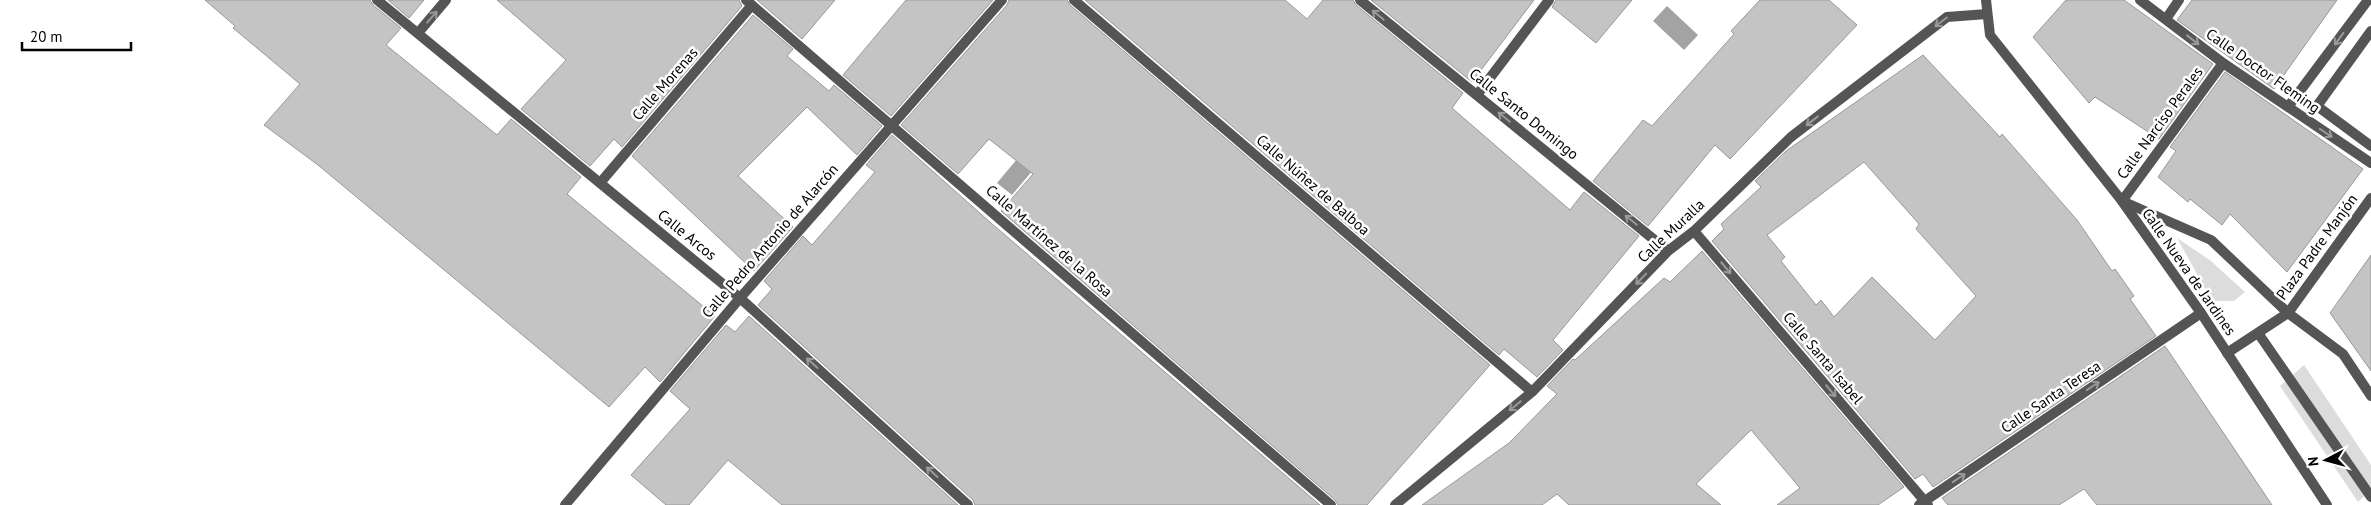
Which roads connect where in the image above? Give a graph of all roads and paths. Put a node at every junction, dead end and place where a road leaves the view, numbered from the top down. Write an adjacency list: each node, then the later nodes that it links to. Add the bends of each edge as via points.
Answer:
1 (377, 0): 15 (street, Calle Arcos)
2 (446, 0): 15 (street, one-way to 2)
3 (1002, 0): 19 (street, Calle Pedro Antonio de Alarcón)
4 (1074, 0): 32 (street, Calle Núñez de Balboa)
5 (1360, 0): 17 (street, Calle Santo Domingo, one-way to 5)
6 (1549, 0): 17 (street)
7 (1986, 0): 12 (street, Calle Nueva de Jardines)
8 (2140, 0): 13 (street, Calle Doctor Fleming)
9 (2179, 0): 13 (street)
10 (2368, 0): 18 (street, one-way to 18)
11 (749, 3): 19 (street, Calle Martínez de la Rosa); 22 (street, Calle Morenas)
12 (1988, 14): 24 (street, Calle Nueva de Jardines, via 1990,35); 25 (street, Calle Muralla, one-way to 25, via 1947,17 1792,137)
13 (2166, 19): 16 (street, Calle Doctor Fleming, one-way to 16)
14 (2371, 31): 20 (street, via 2317,106)
15 (418, 33): 22 (street, Calle Arcos)
16 (2223, 63): 18 (street, Calle Doctor Fleming); 24 (street, Calle Narciso Perales)
17 (1477, 95): 26 (street, Calle Santo Domingo, one-way to 17)
18 (2288, 107): 21 (street, Calle Doctor Fleming, one-way to 21)
19 (892, 124): 27 (street, Calle Pedro Antonio de Alarcón); 38 (street, Calle Martínez de la Rosa)
20 (2371, 146)
21 (2371, 163)
22 (600, 182): 27 (street, Calle Arcos)
23 (2371, 198): 28 (street, Plaza Padre Manjón)
24 (2122, 201): 28 (street, via 2211,240); 29 (street, Calle Nueva de Jardines)
25 (1694, 231): 26 (street, Calle Muralla); 35 (street, Calle Santa Isabel, one-way to 35)
26 (1668, 251): 32 (street, Calle Muralla, one-way to 32)
27 (740, 298): 36 (street, Calle Pedro Antonio de Alarcón); 37 (street, Calle Arcos, one-way to 27)
28 (2288, 313): 30 (street); 33 (street, via 2344,354)
29 (2200, 314): 31 (street, Calle Nueva de Jardines); 35 (street, Calle Santa Teresa, one-way to 29)
30 (2258, 333): 31 (street); 34 (street)
31 (2227, 353): 40 (street, Calle Nueva de Jardines)
32 (1532, 392): 39 (street, Calle Muralla, one-way to 39)
33 (2371, 396)
34 (2371, 497)
35 (1924, 504)
36 (565, 505)
37 (968, 505)
38 (1331, 505)
39 (1395, 505)
40 (2327, 505)

